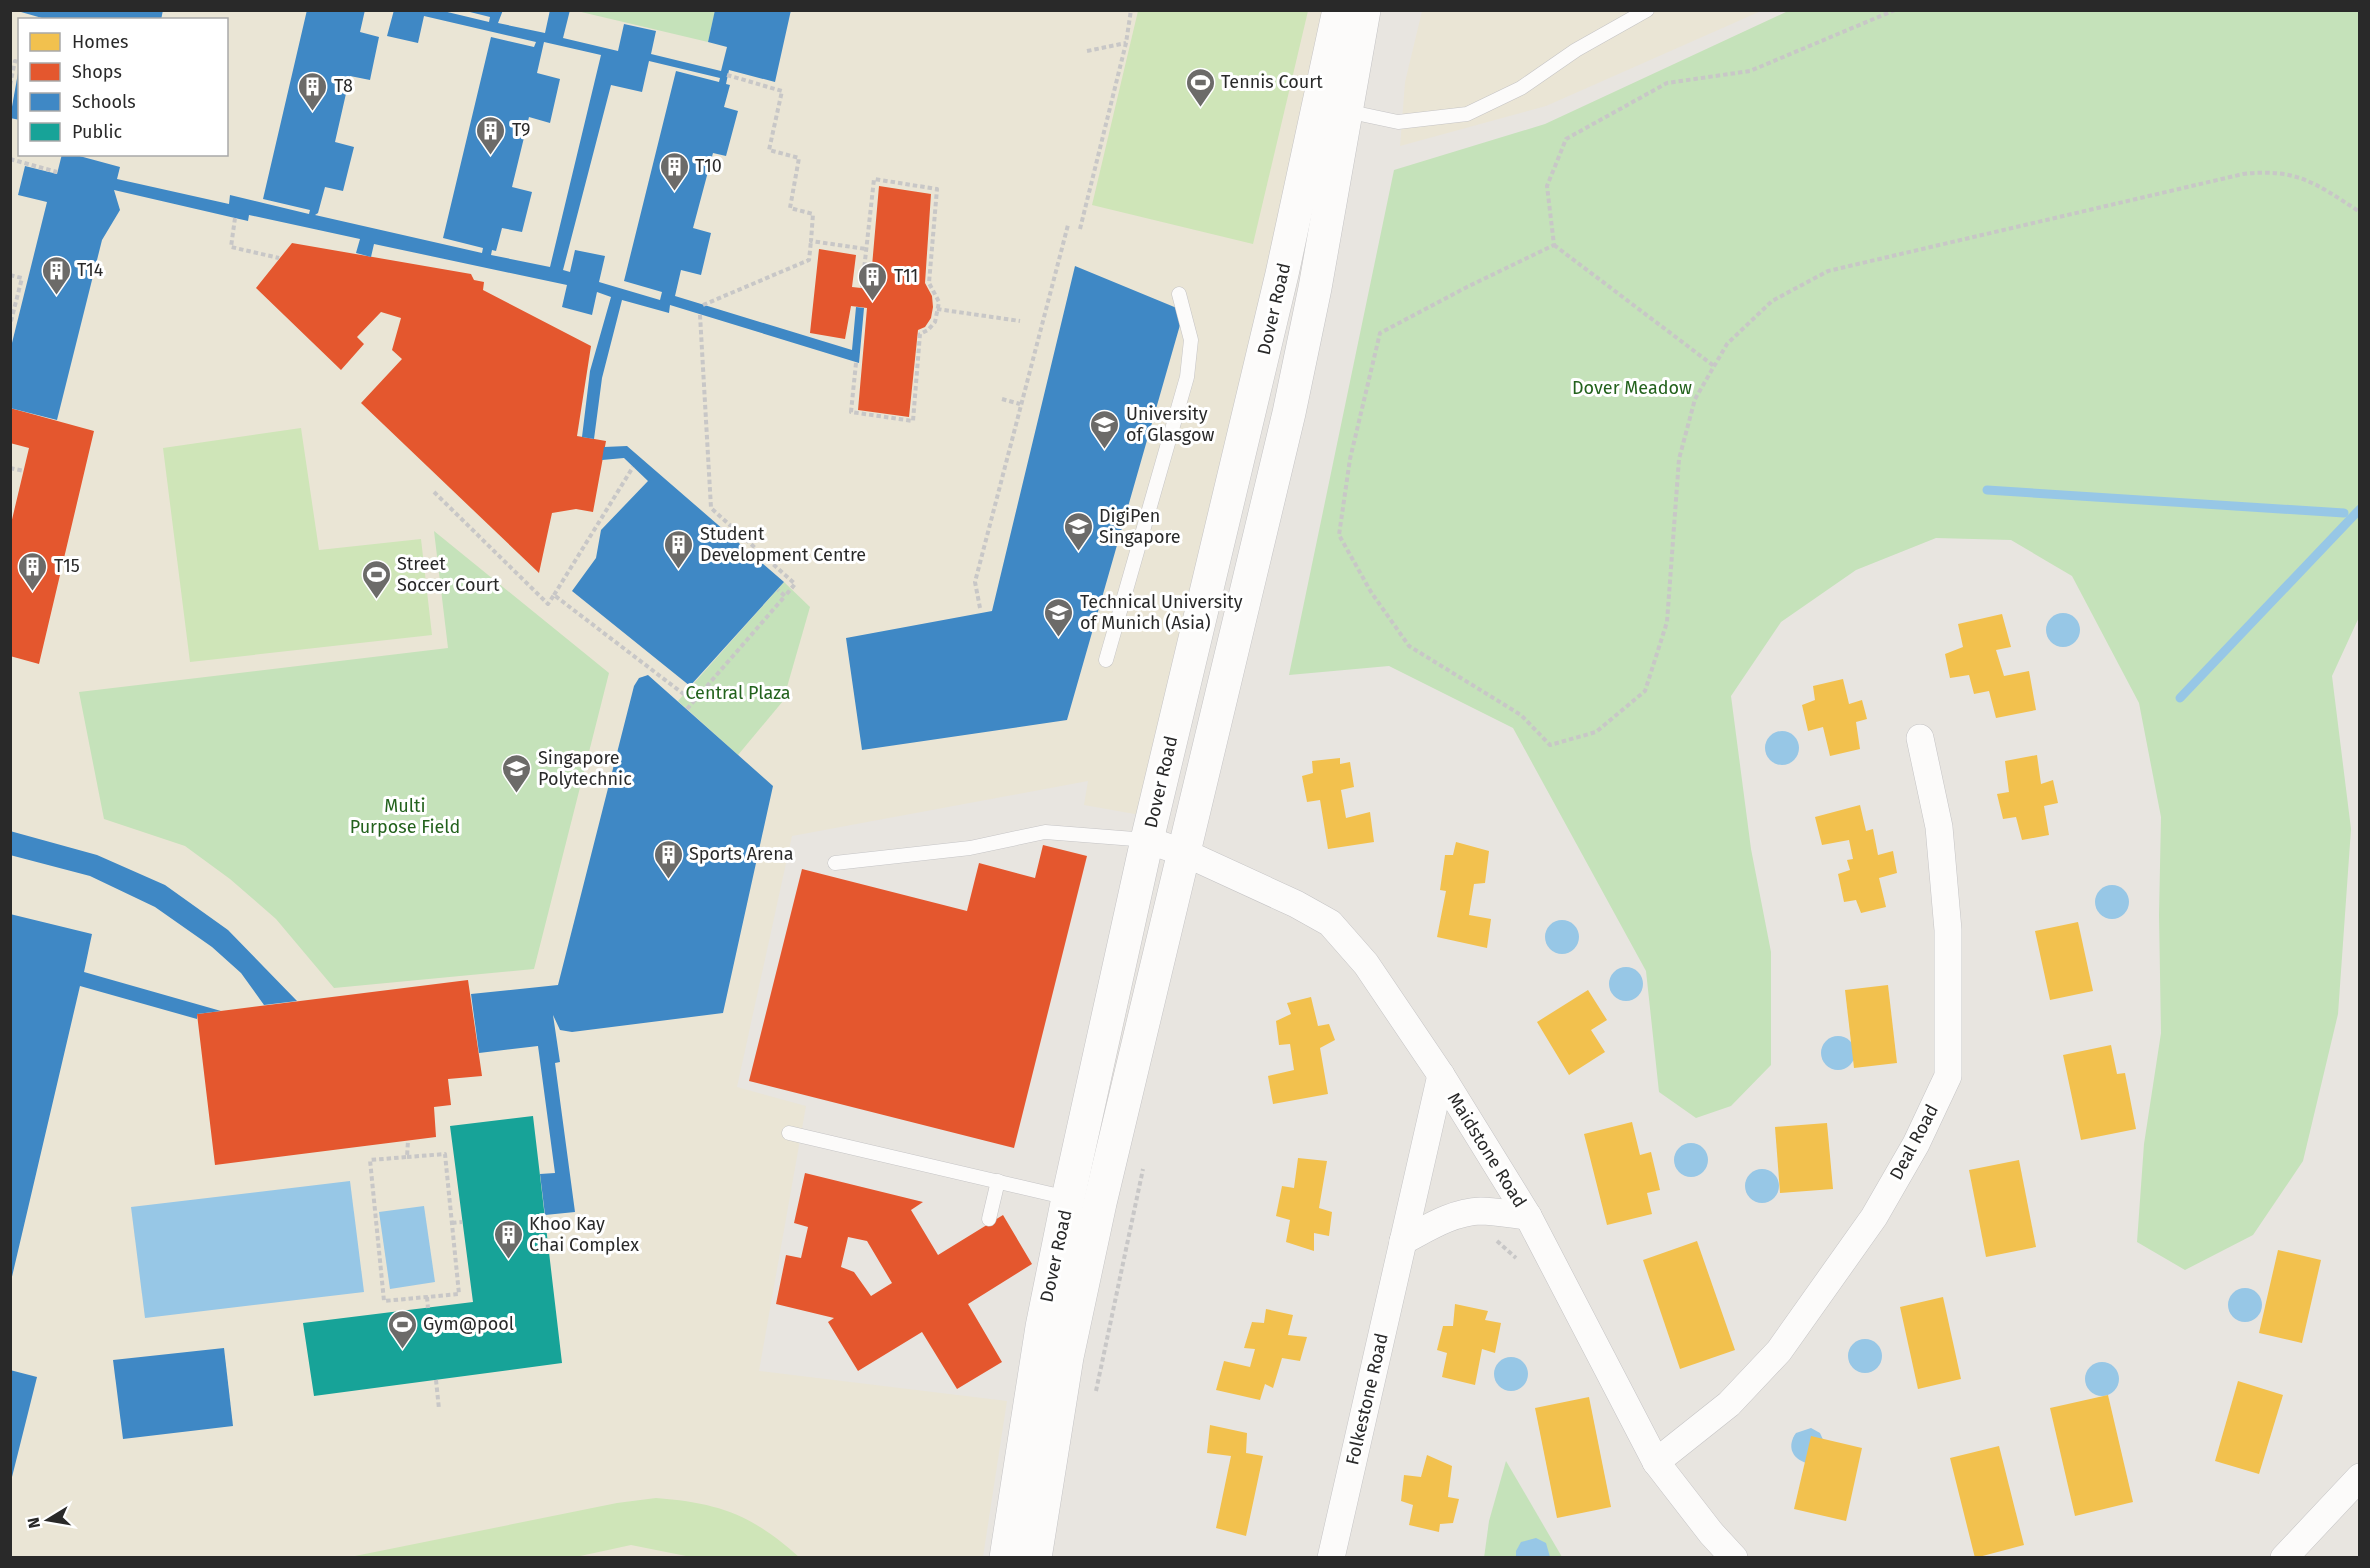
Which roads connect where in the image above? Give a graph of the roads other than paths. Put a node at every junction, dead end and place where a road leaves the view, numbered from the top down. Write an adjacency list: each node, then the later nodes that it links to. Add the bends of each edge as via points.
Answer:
1 (1339, 10): 4 (street, Dover Road)
2 (1364, 10): 5 (street, Dover Road)
3 (1647, 10): 5 (lane, via 1576,50 1521,88 1467,114 1398,122)
4 (1325, 78): 5 (lane); 9 (street, Dover Road, via 1280,285)
5 (1347, 113): 10 (street, Dover Road, via 1289,413)
6 (1179, 294): 7 (lane, via 1191,340 1187,376)
7 (1106, 660)
8 (1920, 738): 19 (street, Deal Road, via 1939,827 1948,930 1948,1076 1916,1144 1874,1217 1779,1351 1729,1404)
9 (1147, 840): 10 (street, Maidstone Road); 11 (lane, via 1045,832 970,848); 15 (street, Dover Road)
10 (1185, 854): 12 (street, Maidstone Road, via 1330,922 1366,964); 15 (street, Dover Road)
11 (835, 863)
12 (1441, 1075): 16 (street, Maidstone Road); 18 (street, Folkestone Road)
13 (789, 1132): 14 (lane)
14 (998, 1181): 15 (lane); 17 (lane)
15 (1084, 1200): 21 (street, Dover Road, via 1042,1327); 22 (street, Dover Road, via 1067,1358)
16 (1528, 1216): 18 (street, via 1482,1211 1460,1214); 19 (street, Maidstone Road)
17 (989, 1219)
18 (1403, 1241): 23 (street, Folkestone Road)
19 (1656, 1462): 24 (street, Maidstone Road)
20 (2360, 1478): 25 (street)
21 (1006, 1557)
22 (1035, 1557)
23 (1331, 1557)
24 (1734, 1557)
25 (2284, 1557)

